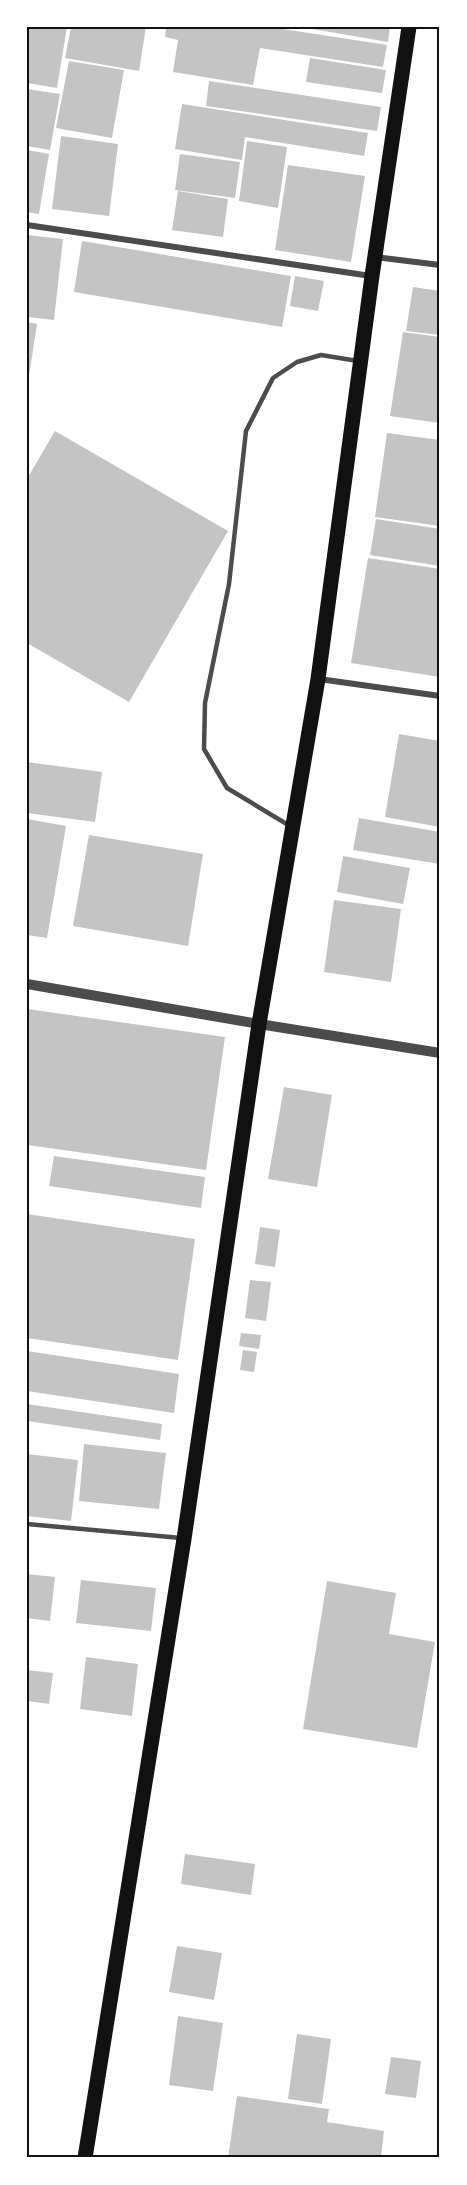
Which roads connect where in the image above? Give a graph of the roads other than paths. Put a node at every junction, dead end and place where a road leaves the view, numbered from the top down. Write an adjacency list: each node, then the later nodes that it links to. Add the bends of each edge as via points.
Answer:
1 (409, 27): 3 (main road)
2 (27, 225): 5 (street)
3 (374, 257): 4 (street); 5 (main road)
4 (440, 265)
5 (372, 276): 6 (main road)
6 (360, 362): 7 (main road); 9 (lane, via 321,355 297,362 273,378 246,431 229,584 205,703 204,749 227,788)
7 (318, 679): 8 (street); 9 (main road)
8 (440, 696)
9 (293, 828): 11 (main road)
10 (27, 984): 11 (street)
11 (260, 1024): 12 (street); 14 (main road)
12 (440, 1053)
13 (27, 1524): 14 (lane)
14 (184, 1539): 15 (main road)
15 (85, 2158)

